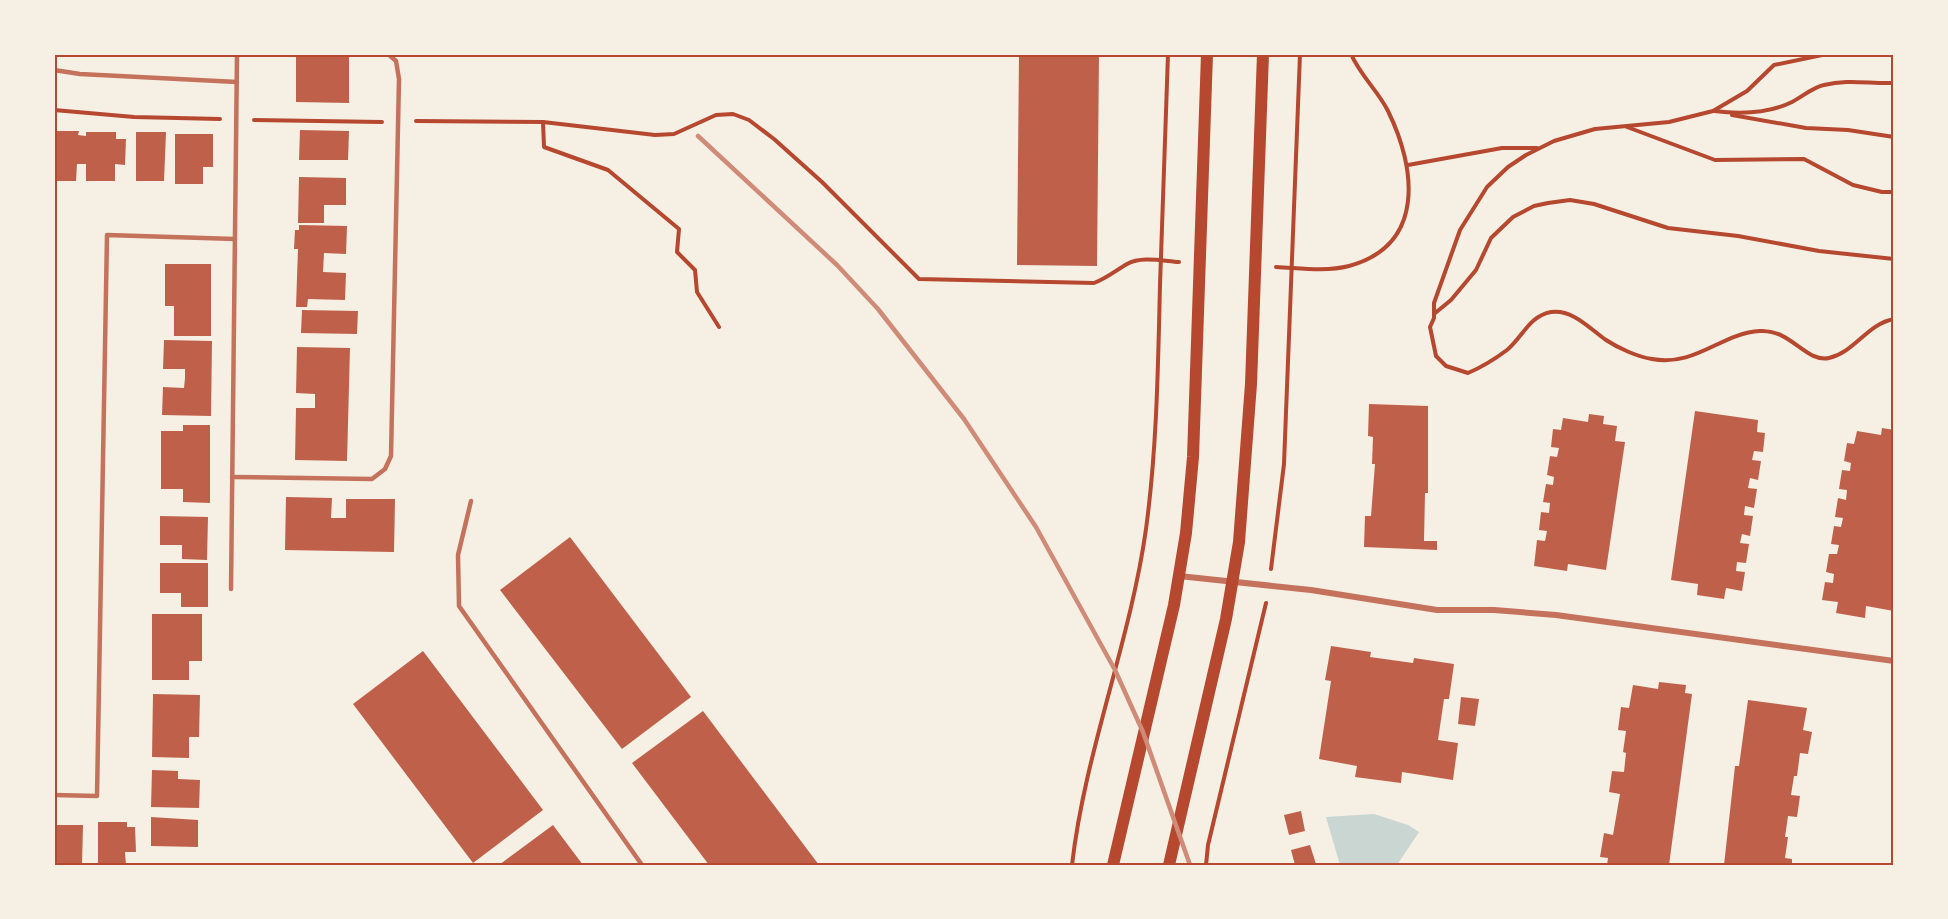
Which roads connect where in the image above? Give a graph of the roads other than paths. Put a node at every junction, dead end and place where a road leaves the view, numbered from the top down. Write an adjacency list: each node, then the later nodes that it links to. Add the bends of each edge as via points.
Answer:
1 (237, 54): 6 (lane)
2 (388, 54): 8 (lane, via 396,61 399,79 391,456 385,469 372,479)
3 (1207, 54): 10 (main road, via 1193,457)
4 (1263, 54): 11 (main road, via 1247,463)
5 (54, 70): 6 (lane)
6 (237, 82): 7 (lane)
7 (235, 239): 8 (lane); 14 (lane, via 107,235 97,796)
8 (232, 477): 12 (lane)
9 (471, 501): 15 (lane, via 458,555 459,606)
10 (1179, 576): 11 (street); 16 (main road)
11 (1232, 582): 13 (street, via 1437,610 1556,615); 17 (main road)
12 (231, 589)
13 (1894, 661)
14 (54, 795)
15 (642, 865)
16 (1113, 865)
17 (1169, 865)

